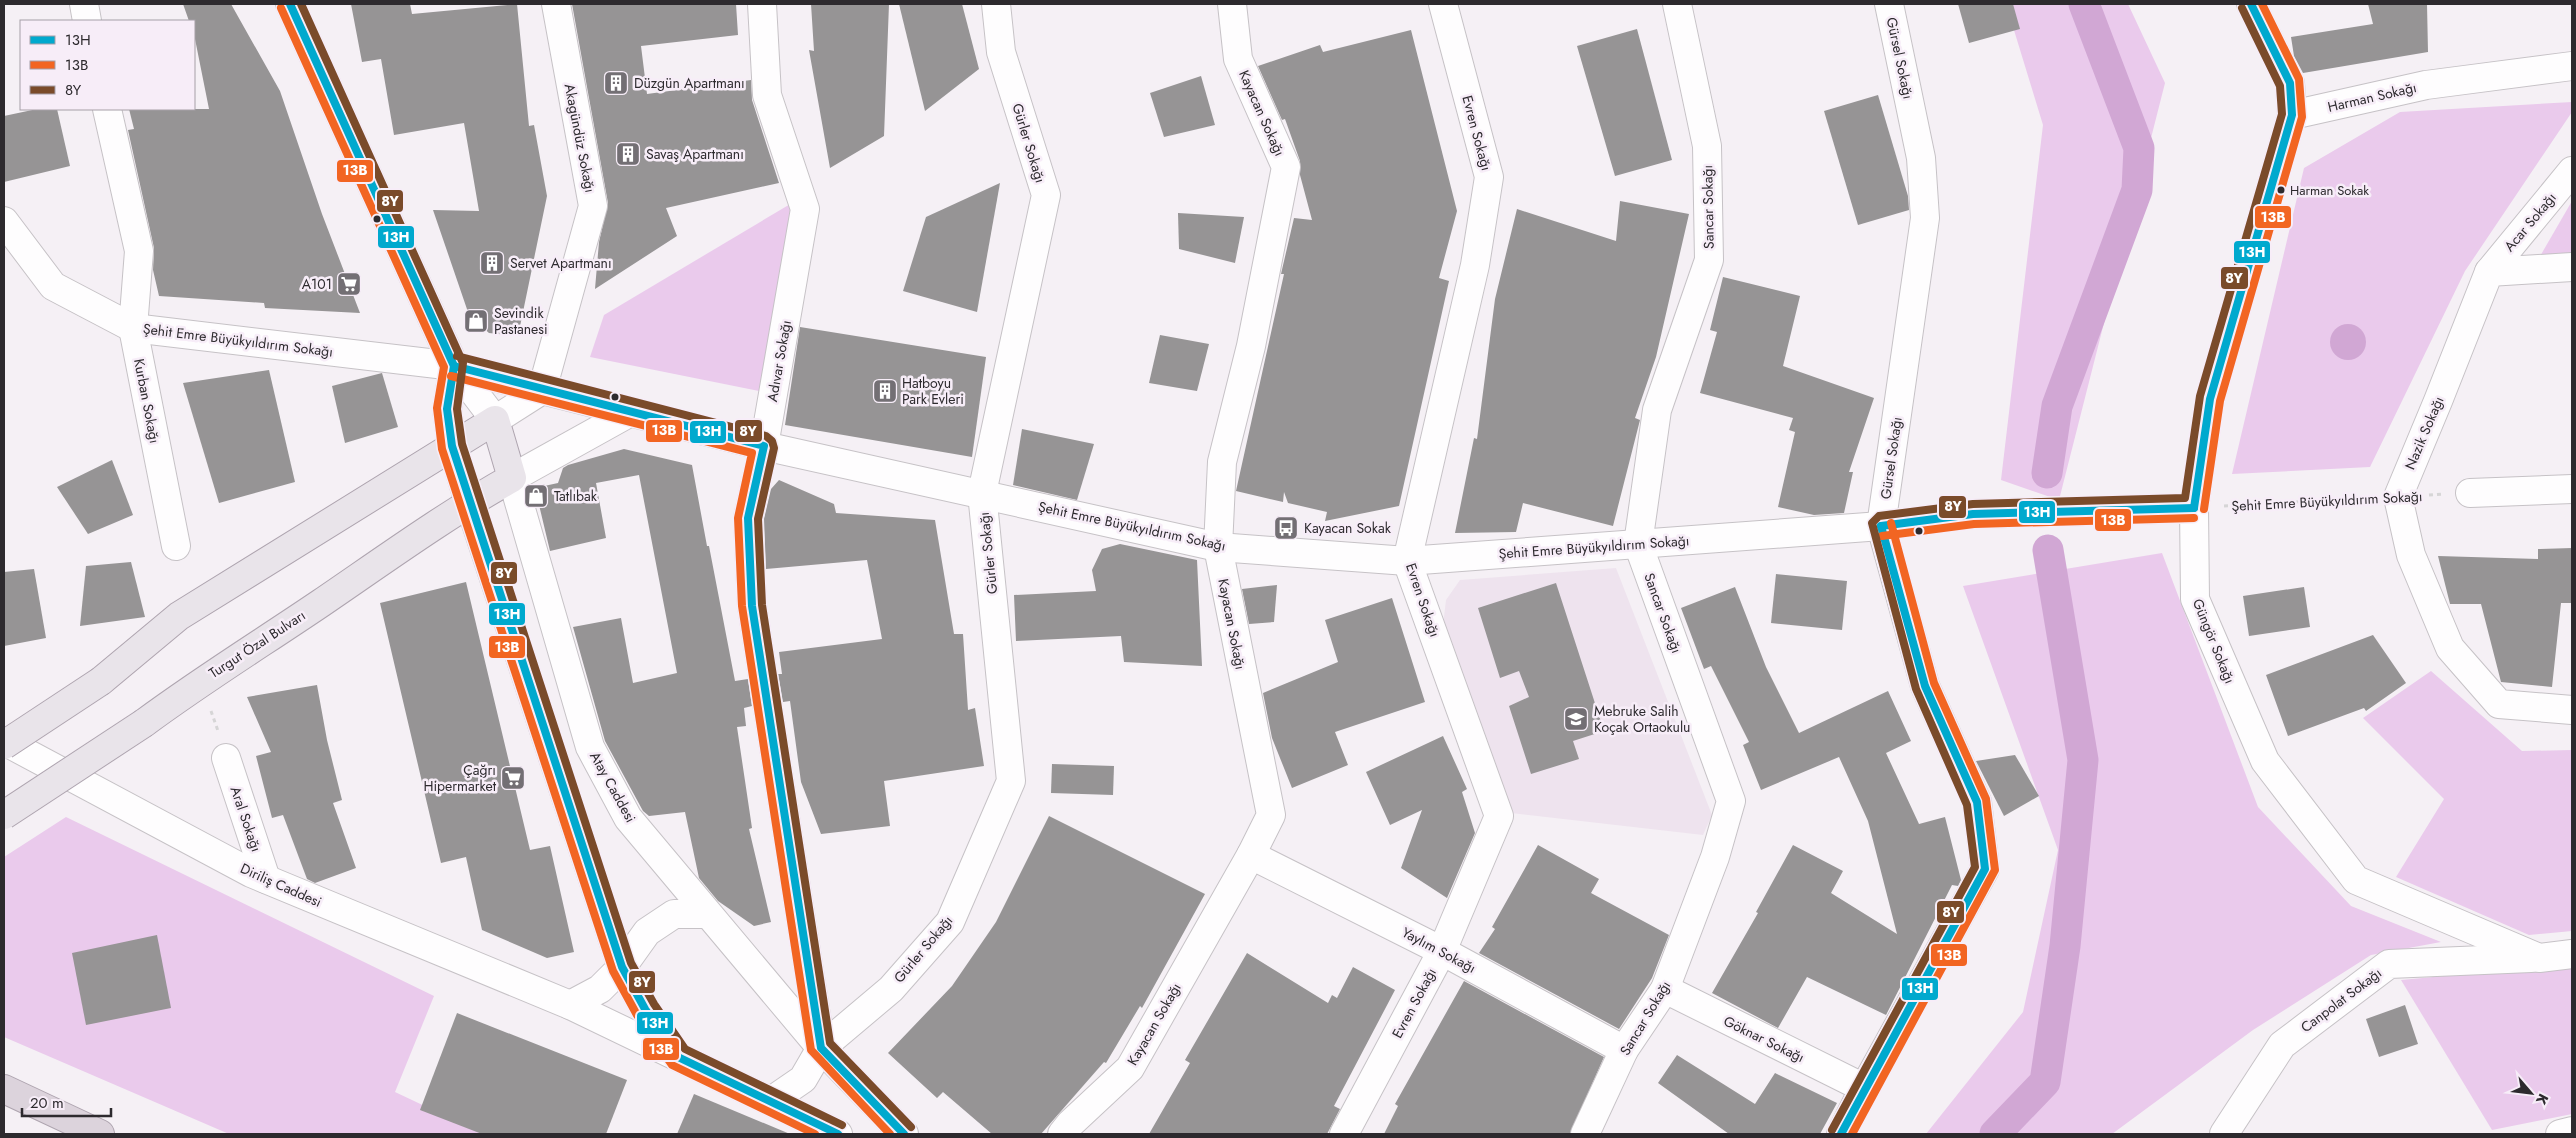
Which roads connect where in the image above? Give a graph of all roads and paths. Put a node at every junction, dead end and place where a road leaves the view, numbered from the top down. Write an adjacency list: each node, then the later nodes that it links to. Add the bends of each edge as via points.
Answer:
1 (84, 4): 11 (street)
2 (290, 4): 20 (street, Atay Caddesi)
3 (556, 4): 21 (street, Akagündüz Sokağı, via 593,206)
4 (762, 4): 25 (street, Adıvar Sokağı, via 767,95 805,210)
5 (996, 4): 28 (street, Gürler Sokağı, via 1001,52 1046,195)
6 (1232, 4): 36 (street, Kayacan Sokağı, via 1238,59 1286,167 1251,346 1222,462)
7 (1444, 4): 37 (street, Evren Sokağı, via 1489,177 1475,265)
8 (1677, 4): 34 (street, Sancar Sokağı, via 1707,146 1709,260 1657,410)
9 (1889, 4): 33 (street, Gürsel Sokağı, via 1921,158 1925,218)
10 (2250, 4): 14 (street, via 2290,83)
11 (88, 20)
12 (2572, 66): 14 (street, Harman Sokağı, via 2426,85)
13 (107, 110): 19 (street, Kurban Sokağı, via 139,251)
14 (2292, 115): 32 (street, Güngör Sokağı, via 2210,399)
15 (2572, 171): 18 (street, Acar Sokağı)
16 (4, 221): 19 (street, Şehit Emre Büyükyıldırım Sokağı, via 54,286)
17 (2572, 267): 18 (street)
18 (2489, 272): 30 (street, Nazik Sokağı)
19 (133, 328): 20 (street, Şehit Emre Büyükyıldırım Sokağı); 35 (street, Kurban Sokağı)
20 (454, 366): 21 (street, Şehit Emre Büyükyıldırım Sokağı); 23 (street, Atay Caddesi); 24 (street, via 447,409)
21 (542, 390): 22 (street, Şehit Emre Büyükyıldırım Sokağı); 23 (street)
22 (629, 414): 25 (street, Şehit Emre Büyükyıldırım Sokağı); 26 (street)
23 (495, 420): 24 (main road); 26 (main road, Atay Caddesi)
24 (452, 446): 31 (street); 41 (main road, bridge, via 179,616 101,681)
25 (764, 446): 28 (street, Şehit Emre Büyükyıldırım Sokağı); 53 (street, Adıvar Sokağı, via 748,518 752,606)
26 (512, 478): 31 (main road, Turgut Özal Bulvarı); 46 (street, Atay Caddesi, via 590,747 628,818)
27 (2572, 489): 29 (street)
28 (982, 493): 36 (street, Şehit Emre Büyükyıldırım Sokağı); 53 (street, Gürler Sokağı, via 1011,781 950,922 891,989)
29 (2470, 493): 30 (path, Şehit Emre Büyükyıldırım Sokağı)
30 (2398, 496): 32 (path, Şehit Emre Büyükyıldırım Sokağı); 39 (street, via 2411,555 2450,648 2499,704)
31 (469, 502): 38 (main road, Turgut Özal Bulvarı); 50 (street)
32 (2194, 508): 33 (street, Şehit Emre Büyükyıldırım Sokağı, via 1973,514); 49 (street, Güngör Sokağı, via 2194,599 2265,762 2337,857 2356,880)
33 (1881, 526): 34 (street, Şehit Emre Büyükyıldırım Sokağı); 56 (street, Gürsel Sokağı, via 1926,686 1977,802 1985,868)
34 (1638, 544): 37 (street, Şehit Emre Büyükyıldırım Sokağı); 51 (street, Sancar Sokağı, via 1732,801 1715,857)
35 (176, 546)
36 (1218, 547): 37 (street, Şehit Emre Büyükyıldırım Sokağı); 44 (street, Kayacan Sokağı, via 1271,815)
37 (1408, 561): 47 (street, Evren Sokağı, via 1499,816)
38 (202, 680): 42 (path); 43 (main road, Turgut Özal Bulvarı, bridge, via 144,723)
39 (2572, 710)
40 (4, 741): 45 (street, Diriliş Caddesi)
41 (4, 745)
42 (226, 758): 45 (street, Aral Sokağı)
43 (4, 815)
44 (1251, 855): 47 (street, Yaylım Sokağı); 63 (street, Kayacan Sokağı, via 1130,1068)
45 (266, 879): 52 (street, Diriliş Caddesi)
46 (707, 914): 50 (street, via 674,914 648,932); 53 (street, Atay Caddesi)
47 (1442, 951): 54 (street, Yaylım Sokağı); 64 (street, Evren Sokağı)
48 (2572, 954): 49 (street, Güngör Sokağı)
49 (2539, 958): 67 (street, Canpolat Sokağı, via 2389,964 2282,1045)
50 (622, 967): 52 (street, via 600,988); 55 (street, via 644,1008)
51 (1665, 989): 54 (street, Sancar Sokağı); 56 (street, Göknar Sokağı)
52 (570, 1005): 55 (street, Diriliş Caddesi)
53 (821, 1048): 58 (street, Gürler Sokağı, via 803,1079); 62 (street, Atay Caddesi)
54 (1624, 1050): 65 (street, Sancar Sokağı)
55 (678, 1057): 58 (street)
56 (1864, 1088): 66 (street, Gürsel Sokağı)
57 (4, 1089): 60 (highway)
58 (771, 1101): 61 (street)
59 (2572, 1131): 68 (street)
60 (100, 1134)
61 (838, 1134)
62 (904, 1134)
63 (1062, 1134)
64 (1344, 1134)
65 (1585, 1134)
66 (1842, 1134)
67 (2224, 1134)
68 (2560, 1134)

